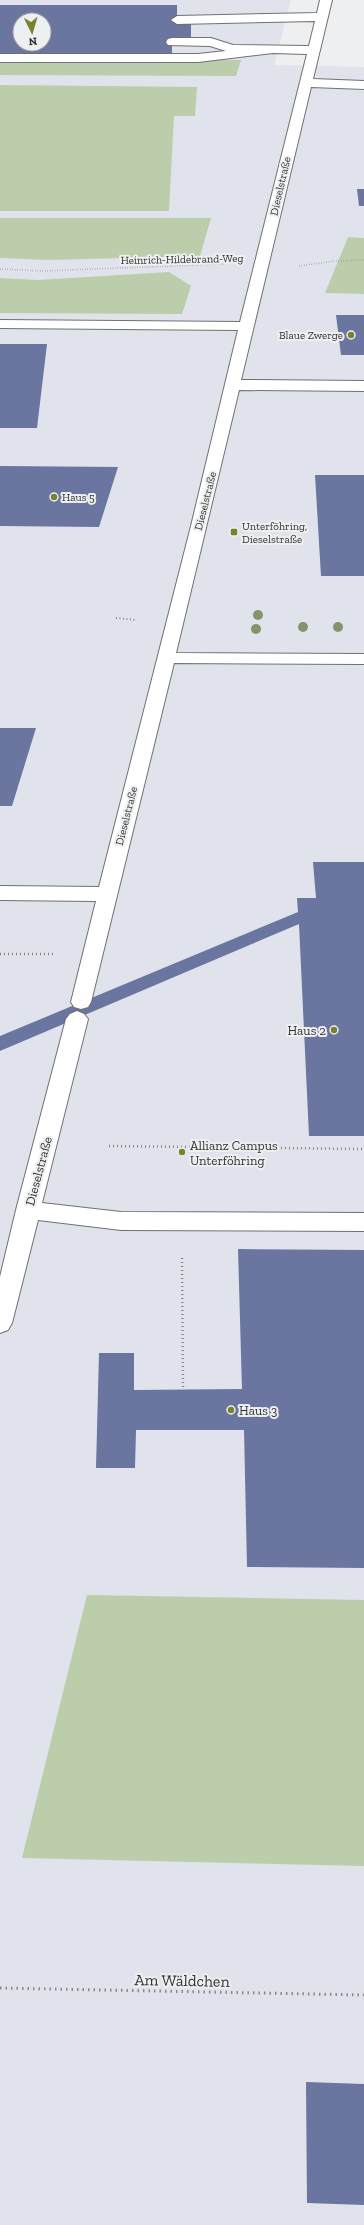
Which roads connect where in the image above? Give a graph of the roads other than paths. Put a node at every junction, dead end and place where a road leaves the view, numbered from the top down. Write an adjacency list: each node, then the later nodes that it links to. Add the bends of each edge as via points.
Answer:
1 (326, 0): 3 (street, Dieselstraße)
2 (177, 16): 3 (street, via 235,19 263,16)
3 (321, 17): 6 (street, Dieselstraße)
4 (172, 45): 5 (street)
5 (278, 49): 6 (street); 7 (street, via 198,58)
6 (313, 50): 8 (street, Dieselstraße)
7 (0, 58)
8 (305, 83): 9 (street); 11 (street, Dieselstraße)
9 (364, 85)
10 (0, 324): 11 (street)
11 (246, 326): 12 (street, Dieselstraße)
12 (233, 385): 13 (street); 14 (street, Dieselstraße)
13 (364, 386)
14 (166, 658): 15 (street); 17 (street, Dieselstraße)
15 (364, 659)
16 (0, 893): 17 (street)
17 (106, 894): 18 (street, Dieselstraße)
18 (27, 1210): 19 (street, via 121,1221); 20 (street, Dieselstraße)
19 (364, 1222)
20 (0, 1324)

